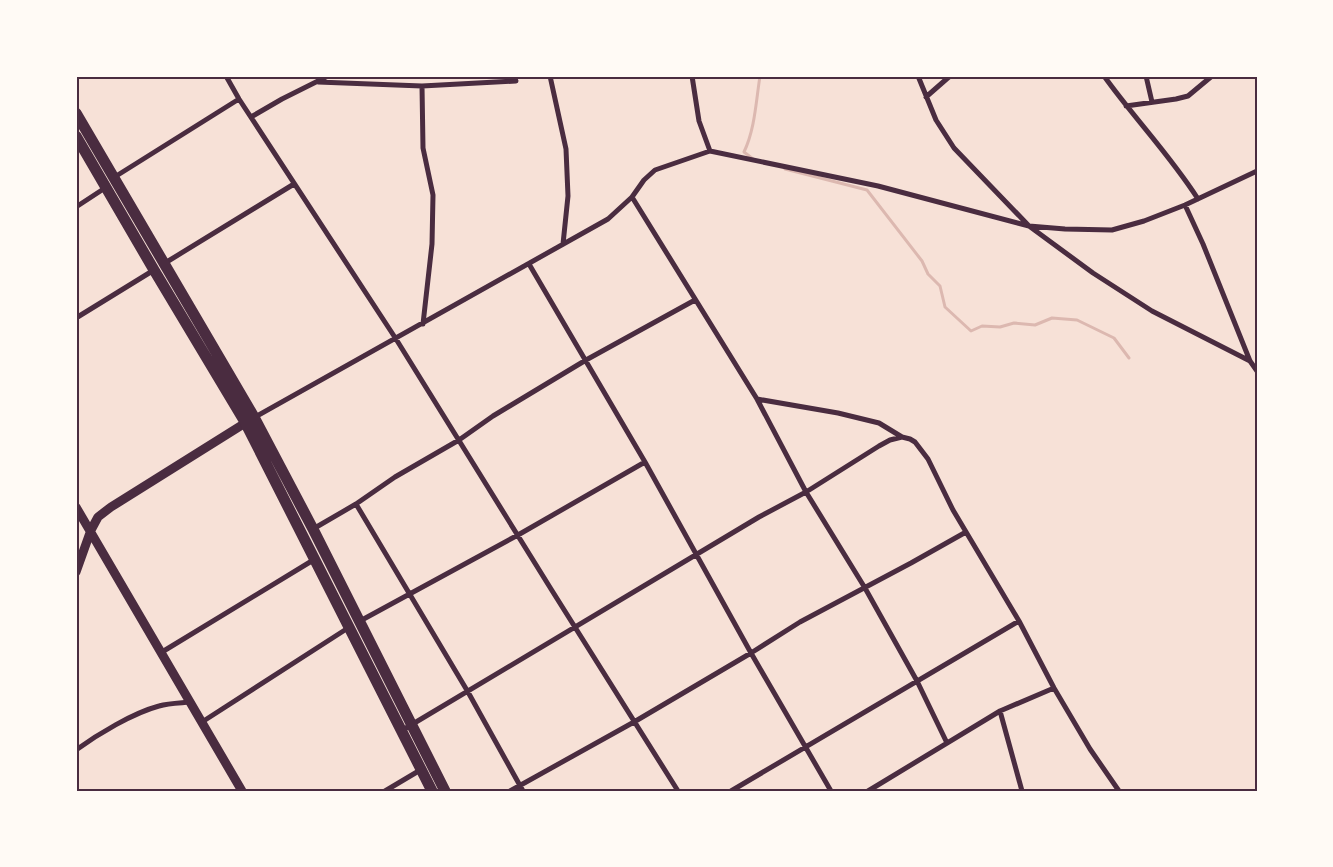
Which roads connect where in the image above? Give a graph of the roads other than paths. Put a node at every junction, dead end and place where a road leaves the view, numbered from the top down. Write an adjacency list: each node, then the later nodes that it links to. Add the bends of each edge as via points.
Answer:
1 (226, 76): 14 (street)
2 (328, 76): 11 (street)
3 (550, 76): 29 (street, via 566,149 568,196)
4 (692, 76): 20 (street, via 699,121)
5 (918, 76): 13 (street)
6 (950, 76): 13 (street)
7 (1104, 76): 16 (street)
8 (1146, 76): 15 (street)
9 (1212, 76): 15 (street, via 1188,96)
10 (516, 81): 12 (street)
11 (318, 82): 12 (street); 18 (street)
12 (422, 86): 35 (street, via 424,148 433,195 432,244)
13 (926, 97): 28 (street, via 954,148)
14 (239, 99): 18 (street); 22 (street)
15 (1152, 102): 16 (street)
16 (1126, 106): 25 (street)
17 (76, 113): 22 (main road)
18 (251, 117): 23 (street)
19 (76, 136): 22 (main road)
20 (710, 151): 24 (street, via 655,170); 28 (street, via 878,186)
21 (1257, 171): 25 (street)
22 (110, 183): 27 (street); 30 (main road); 32 (main road)
23 (294, 184): 30 (street); 36 (street)
24 (632, 197): 29 (street, via 608,219); 33 (street)
25 (1198, 199): 26 (street)
26 (1185, 205): 28 (street, via 1112,230); 38 (street)
27 (76, 207)
28 (1029, 226): 38 (street, via 1152,311)
29 (563, 244): 31 (street)
30 (165, 263): 41 (main road)
31 (528, 264): 35 (street); 37 (street)
32 (154, 270): 34 (street); 41 (main road)
33 (695, 300): 37 (street); 40 (street)
34 (76, 318)
35 (423, 324): 36 (street)
36 (396, 339): 41 (street); 43 (street)
37 (586, 360): 43 (street); 44 (street)
38 (1250, 361): 39 (street)
39 (1257, 371)
40 (757, 399): 42 (street, via 879,423); 45 (street)
41 (250, 420): 48 (main road); 49 (street, via 111,508 98,517); 53 (main road)
42 (902, 437): 45 (street, via 890,440); 50 (street, via 916,442 928,459)
43 (459, 440): 46 (street, via 402,472); 51 (street)
44 (645, 462): 51 (street); 52 (street)
45 (806, 492): 52 (street); 55 (street)
46 (356, 504): 48 (street); 56 (street)
47 (76, 507): 49 (street)
48 (313, 528): 57 (main road)
49 (91, 530): 54 (street); 61 (street)
50 (966, 532): 55 (street); 58 (street)
51 (518, 535): 56 (street); 59 (street)
52 (697, 554): 59 (street); 62 (street)
53 (315, 559): 60 (main road); 61 (street)
54 (76, 572)
55 (865, 588): 62 (street, via 800,622); 63 (street)
56 (408, 593): 57 (street); 65 (street)
57 (359, 621): 70 (main road)
58 (1019, 621): 63 (street); 64 (street)
59 (576, 626): 65 (street); 69 (street)
60 (349, 628): 68 (street); 71 (main road)
61 (162, 652): 66 (street)
62 (751, 653): 69 (street); 73 (street)
63 (917, 682): 72 (street); 73 (street)
64 (1054, 688): 67 (street); 90 (street)
65 (468, 692): 70 (street); 77 (street)
66 (190, 702): 68 (street); 74 (street, via 158,706 94,737)
67 (1000, 711): 72 (street); 89 (street)
68 (202, 722): 79 (street)
69 (634, 722): 77 (street); 85 (street)
70 (412, 726): 71 (street); 75 (main road)
71 (401, 731): 76 (main road)
72 (947, 743): 88 (street)
73 (806, 748): 86 (street); 87 (street)
74 (76, 750)
75 (431, 764): 76 (street); 82 (main road)
76 (420, 770): 78 (street); 81 (main road)
77 (520, 785): 83 (street); 84 (street)
78 (393, 789): 80 (street)
79 (242, 791)
80 (385, 791)
81 (432, 791)
82 (445, 791)
83 (510, 791)
84 (523, 791)
85 (678, 791)
86 (731, 791)
87 (831, 791)
88 (868, 791)
89 (1022, 791)
90 (1119, 791)

